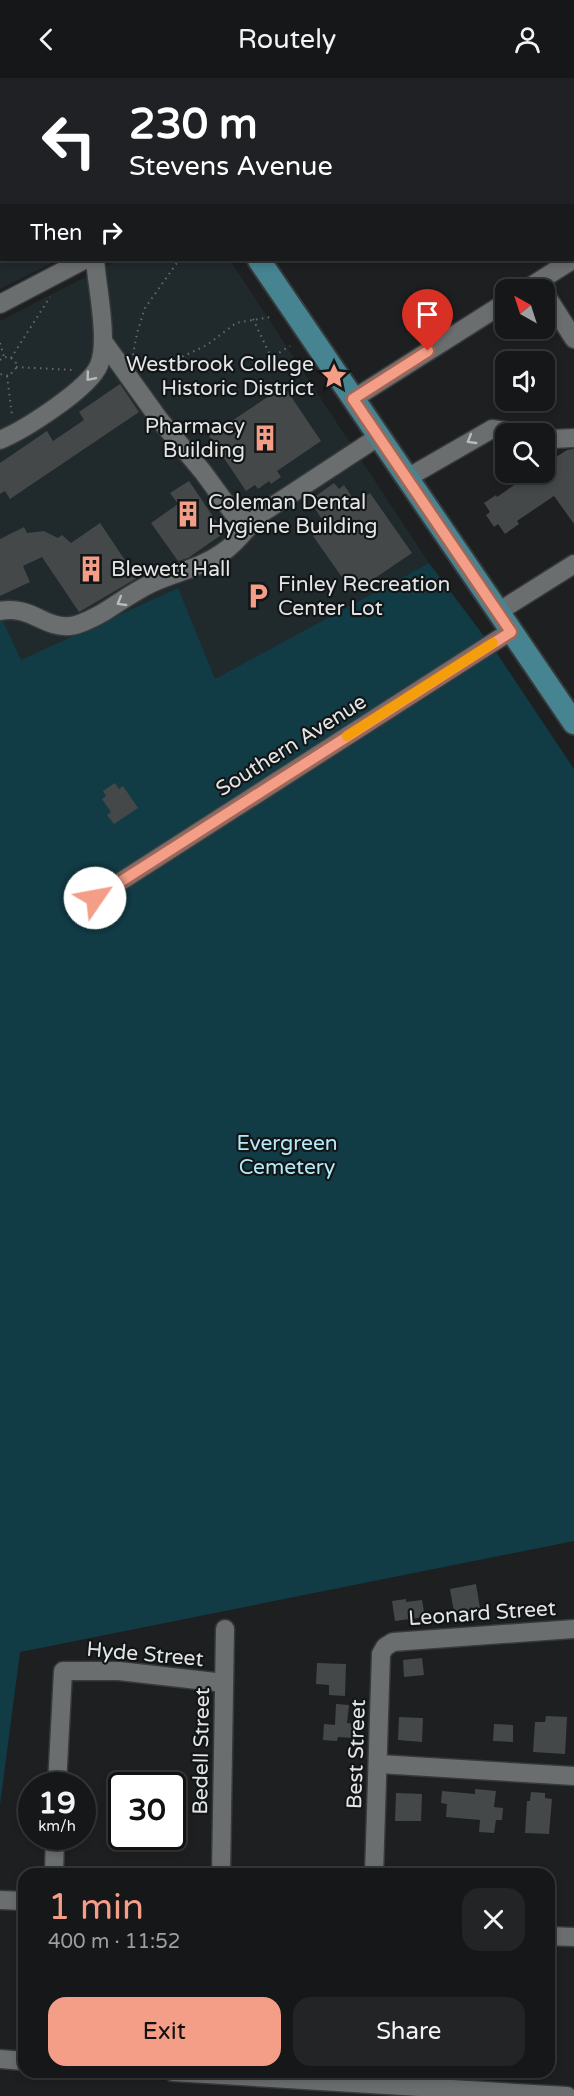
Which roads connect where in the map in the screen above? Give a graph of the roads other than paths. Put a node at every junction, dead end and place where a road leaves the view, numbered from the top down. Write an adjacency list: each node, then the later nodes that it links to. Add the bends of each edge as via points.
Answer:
1 (82, 261): 6 (street)
2 (95, 261): 10 (street)
3 (260, 261): 11 (main road)
4 (571, 261): 5 (street)
5 (548, 279)
6 (0, 304)
7 (495, 309): 11 (street)
8 (555, 313): 9 (street)
9 (574, 339)
10 (103, 341): 13 (street, one-way to 13, via 99,365 80,388); 18 (street, via 233,513)
11 (353, 399): 14 (main road)
12 (495, 429): 17 (street, one-way to 17)
13 (7, 436)
14 (378, 437): 17 (main road); 18 (street)
15 (555, 437): 16 (street)
16 (574, 438)
17 (407, 478): 21 (main road)
18 (250, 523): 20 (street, one-way to 20, via 225,552 149,584 96,616 71,626 56,625 20,610)
19 (574, 564): 21 (street)
20 (0, 611)
21 (498, 612): 22 (main road)
22 (511, 632): 23 (main road); 24 (street, Southern Avenue)
23 (574, 723)
24 (95, 898)
25 (225, 1629): 28 (street, Bedell Street)
26 (574, 1629): 27 (street, Leonard Street)
27 (393, 1642): 29 (street, Best Street, via 381,1654)
28 (224, 1683): 30 (street, Hyde Street, via 118,1671 63,1671); 34 (street, Bedell Street)
29 (379, 1764): 31 (street); 35 (street, Best Street)
30 (58, 1772)
31 (574, 1776)
32 (55, 1850): 33 (street)
33 (54, 1868)
34 (221, 1868)
35 (374, 1868)
36 (0, 1900): 37 (street)
37 (18, 1900)
38 (555, 1936): 39 (street)
39 (574, 1938)
40 (0, 2059): 41 (street)
41 (18, 2060)
42 (270, 2078): 43 (street)
43 (351, 2083): 44 (street)
44 (567, 2096)

